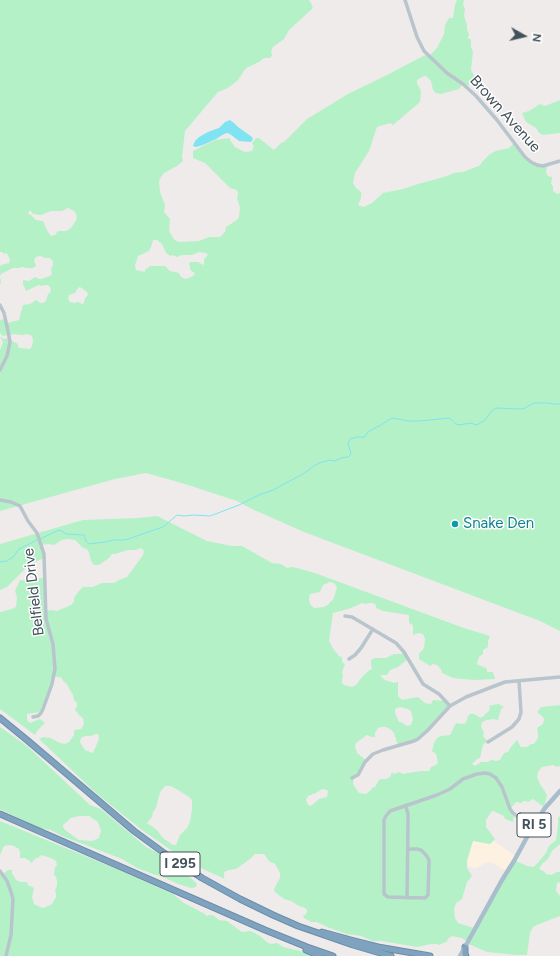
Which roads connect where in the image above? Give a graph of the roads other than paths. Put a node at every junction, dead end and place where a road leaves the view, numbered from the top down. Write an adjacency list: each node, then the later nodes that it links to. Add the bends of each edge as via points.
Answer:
1 (405, 0): 2 (street, Brown Avenue, via 424,51 476,96 525,157 543,166)
2 (560, 161)
3 (0, 305): 4 (street, via 10,342)
4 (0, 370)
5 (0, 500): 12 (street, Belfield Drive, via 20,506 37,534 43,551 46,618 55,669 41,713)
6 (345, 616): 7 (street, via 352,617)
7 (373, 629): 8 (street, via 361,648); 11 (street, via 397,644 423,684 439,694)
8 (349, 658)
9 (560, 677): 10 (street)
10 (519, 681): 11 (street, via 505,682); 14 (street, via 519,719)
11 (450, 706): 15 (street, via 418,739 373,754 358,775)
12 (33, 717)
13 (0, 718): 23 (highway, I 295, via 156,848 213,885)
14 (488, 742)
15 (352, 778)
16 (560, 791): 19 (main road, RI 5)
17 (406, 806): 19 (street, via 450,789 462,779 485,773 496,778 510,809); 20 (street); 22 (street, via 390,811 384,820 384,894 391,898)
18 (0, 814): 24 (highway, I 295)
19 (532, 828): 25 (main road, RI 5)
20 (408, 849): 22 (street); 22 (street, via 420,850 429,862 428,895 425,898)
21 (0, 871): 26 (street, via 7,881 13,899 11,935)
22 (407, 898)
23 (282, 919): 29 (highway, I 295, via 341,942); 30 (highway, via 360,943)
24 (286, 938): 27 (highway); 28 (highway, I 295)
25 (465, 947): 31 (main road, RI 5); 32 (highway)
26 (6, 956)
27 (320, 956)
28 (333, 956)
29 (391, 956)
30 (430, 956)
31 (460, 956)
32 (466, 956)

